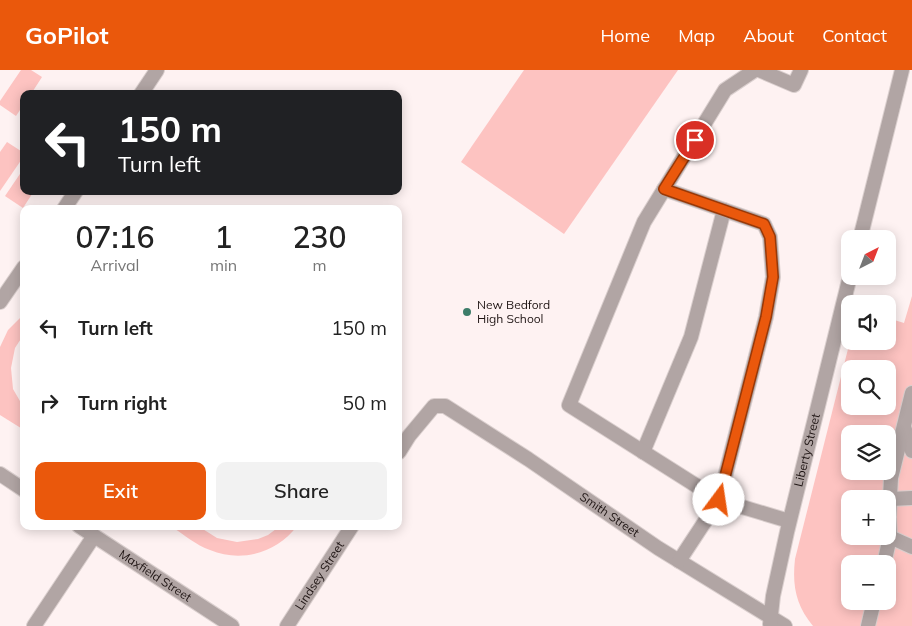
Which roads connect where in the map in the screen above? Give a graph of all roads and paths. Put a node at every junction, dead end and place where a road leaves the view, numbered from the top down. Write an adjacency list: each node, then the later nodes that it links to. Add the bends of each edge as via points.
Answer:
1 (157, 70): 6 (street)
2 (755, 70): 7 (street, via 725,90)
3 (759, 70): 4 (street, via 794,85)
4 (801, 70)
5 (902, 70): 9 (street)
6 (144, 90)
7 (664, 189): 8 (street); 17 (street, via 644,222 569,405)
8 (724, 210): 17 (street, via 691,337); 23 (street, via 764,224 770,237 773,277 766,317)
9 (862, 230)
10 (20, 273): 12 (street)
11 (848, 285): 24 (street, Liberty Street)
12 (0, 302)
13 (912, 393): 14 (street)
14 (904, 426): 16 (street); 20 (street)
15 (402, 447): 30 (street, Smith Street, via 434,406 445,406)
16 (912, 451)
17 (643, 452): 23 (street)
18 (0, 474): 19 (street)
19 (20, 487)
20 (890, 490)
21 (912, 498): 22 (street)
22 (896, 499)
23 (719, 500): 24 (street); 30 (street)
24 (789, 521): 32 (street, Liberty Street)
25 (85, 530): 27 (street, Maxfield Street)
26 (349, 530): 35 (street, Lindsey Street)
27 (94, 536): 33 (street); 34 (street, Maxfield Street)
28 (896, 539): 29 (street)
29 (912, 546)
30 (679, 561): 32 (street, Smith Street)
31 (872, 610): 37 (street)
32 (770, 621): 36 (street, Smith Street)
33 (34, 626)
34 (232, 626)
35 (287, 626)
36 (786, 626)
37 (868, 626)

